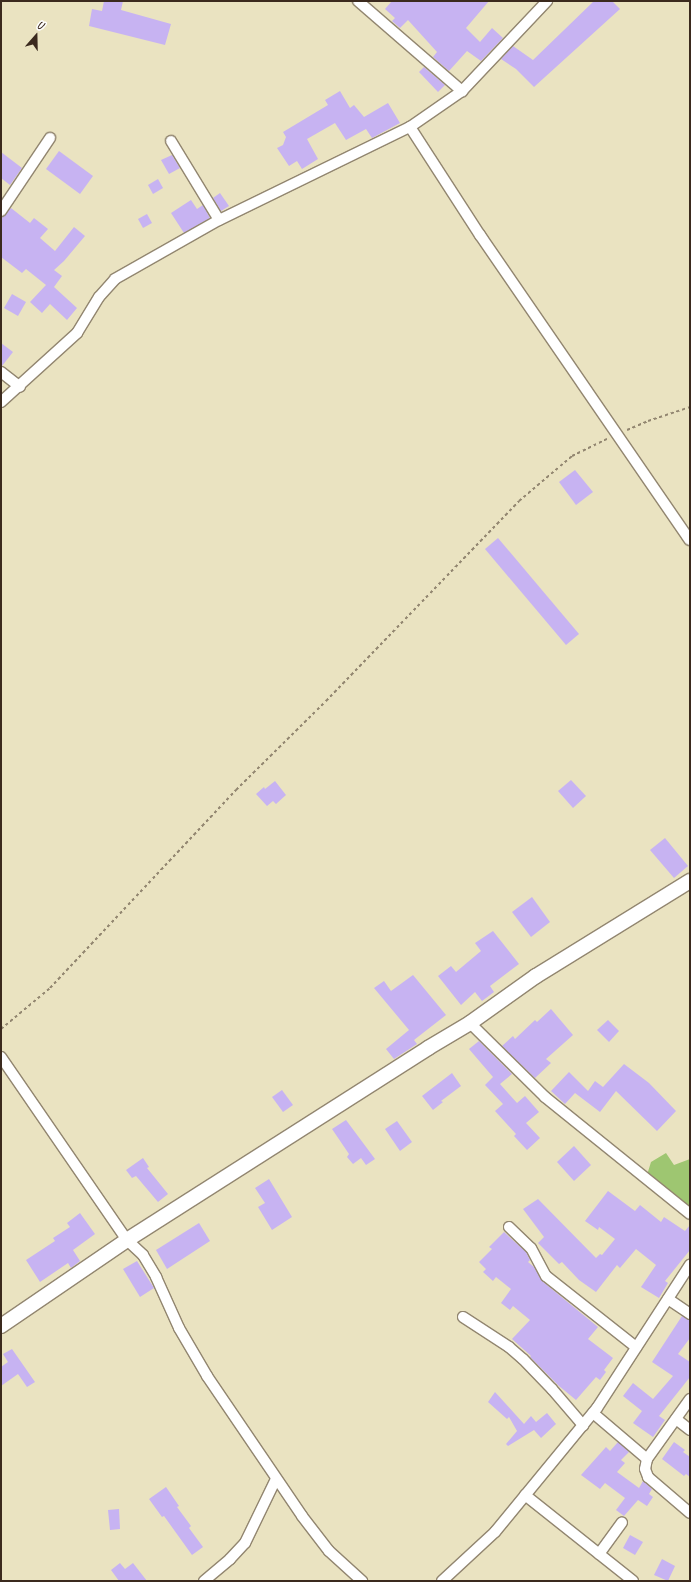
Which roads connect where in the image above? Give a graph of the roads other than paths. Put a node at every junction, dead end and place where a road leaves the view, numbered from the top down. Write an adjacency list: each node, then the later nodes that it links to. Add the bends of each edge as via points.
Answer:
1 (358, 1): 3 (street)
2 (547, 1): 3 (street)
3 (462, 91): 4 (street)
4 (410, 127): 8 (street); 12 (street, via 484,241)
5 (50, 138): 7 (street)
6 (172, 141): 8 (street)
7 (1, 211)
8 (219, 220): 10 (street, via 115,279 99,297 77,333)
9 (1, 372): 10 (street)
10 (20, 386): 11 (street)
11 (1, 402)
12 (690, 540)
13 (690, 881): 14 (main road, via 536,976)
14 (470, 1023): 16 (street, via 545,1097); 18 (main road)
15 (1, 1057): 18 (street)
16 (690, 1214)
17 (509, 1227): 24 (street, via 531,1248 546,1276)
18 (127, 1240): 23 (main road); 31 (street, via 143,1255 179,1328 207,1376)
19 (690, 1265): 20 (street)
20 (668, 1299): 21 (street); 24 (street)
21 (690, 1314)
22 (463, 1318): 28 (street, via 509,1347 523,1359)
23 (1, 1326)
24 (636, 1347): 26 (street)
25 (690, 1399): 27 (street)
26 (593, 1413): 28 (street); 30 (street)
27 (676, 1419): 29 (street); 30 (street)
28 (583, 1425): 32 (street)
29 (690, 1430)
30 (647, 1459): 33 (street, via 645,1469 648,1477)
31 (276, 1479): 36 (street, via 244,1543); 37 (street, via 329,1551)
32 (525, 1495): 35 (street); 38 (street, via 495,1532)
33 (690, 1513)
34 (622, 1522): 35 (street)
35 (599, 1554): 39 (street)
36 (204, 1581)
37 (362, 1581)
38 (442, 1581)
39 (633, 1581)

